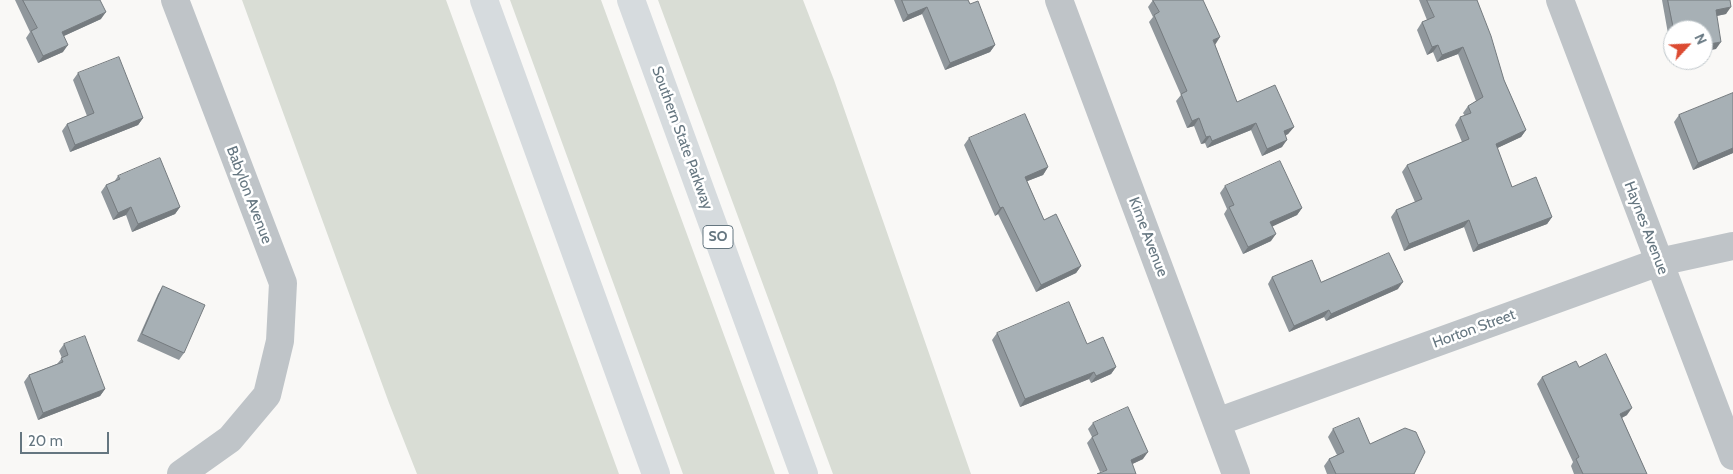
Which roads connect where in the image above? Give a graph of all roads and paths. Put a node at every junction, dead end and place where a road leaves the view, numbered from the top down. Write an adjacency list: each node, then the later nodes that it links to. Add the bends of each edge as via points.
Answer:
1 (175, 0): 10 (street, Babylon Avenue, via 283,283 280,341 267,395 230,439)
2 (484, 0): 11 (highway)
3 (631, 0): 12 (highway, Southern State Parkway / SO)
4 (1059, 0): 8 (street, Kime Avenue)
5 (1560, 0): 7 (street, Haynes Avenue)
6 (1733, 246): 7 (street, Horton Street)
7 (1659, 262): 8 (street, Horton Street); 9 (street, Haynes Avenue)
8 (1217, 422): 13 (street, Kime Avenue)
9 (1733, 456)
10 (181, 474)
11 (656, 474)
12 (804, 474)
13 (1236, 474)

